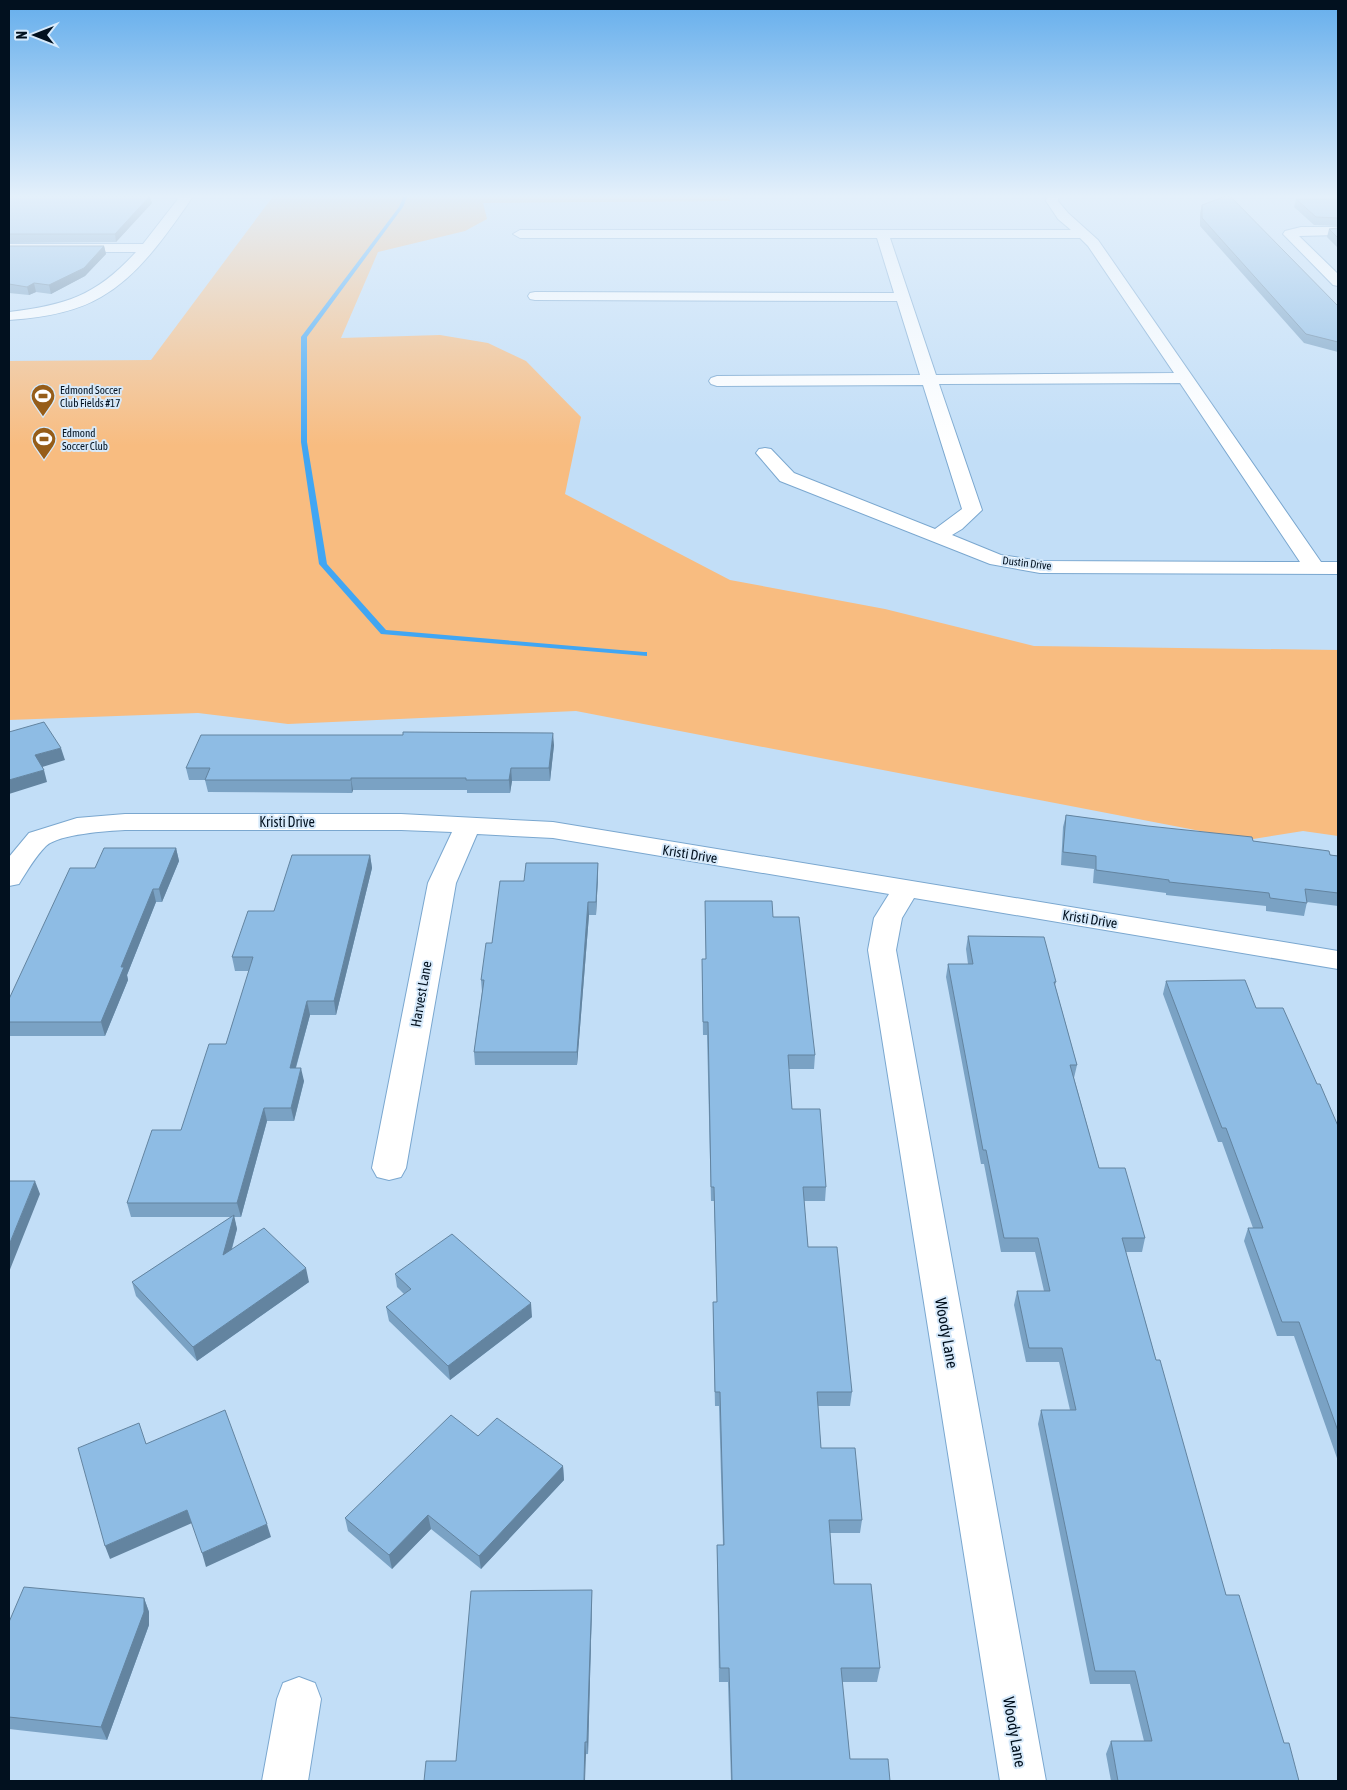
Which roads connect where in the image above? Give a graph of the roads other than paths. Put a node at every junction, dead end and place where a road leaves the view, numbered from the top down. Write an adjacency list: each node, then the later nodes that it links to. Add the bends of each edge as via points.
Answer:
1 (117, 279): 6 (street, via 87,299)
2 (896, 279): 5 (street)
3 (1117, 279): 7 (street)
4 (534, 296): 5 (street)
5 (902, 297): 8 (street)
6 (9, 316)
7 (1184, 378): 8 (street); 12 (street)
8 (929, 380): 9 (street); 11 (street, via 972,510)
9 (717, 381)
10 (766, 453): 11 (street, Dustin Drive, via 787,477)
11 (937, 536): 12 (street, Dustin Drive, via 997,560 1040,567)
12 (1314, 566): 13 (street, Dustin Drive)
13 (1338, 568)
14 (468, 825): 15 (street, Kristi Drive, via 125,822 77,826 38,839); 16 (street, Kristi Drive, via 553,830); 18 (street, Harvest Lane, via 442,883)
15 (9, 878)
16 (906, 889): 17 (street, Kristi Drive); 21 (street, Woody Lane, via 888,918 882,950)
17 (1338, 960)
18 (390, 1168)
19 (299, 1699): 20 (street)
20 (285, 1781)
21 (1023, 1781)

